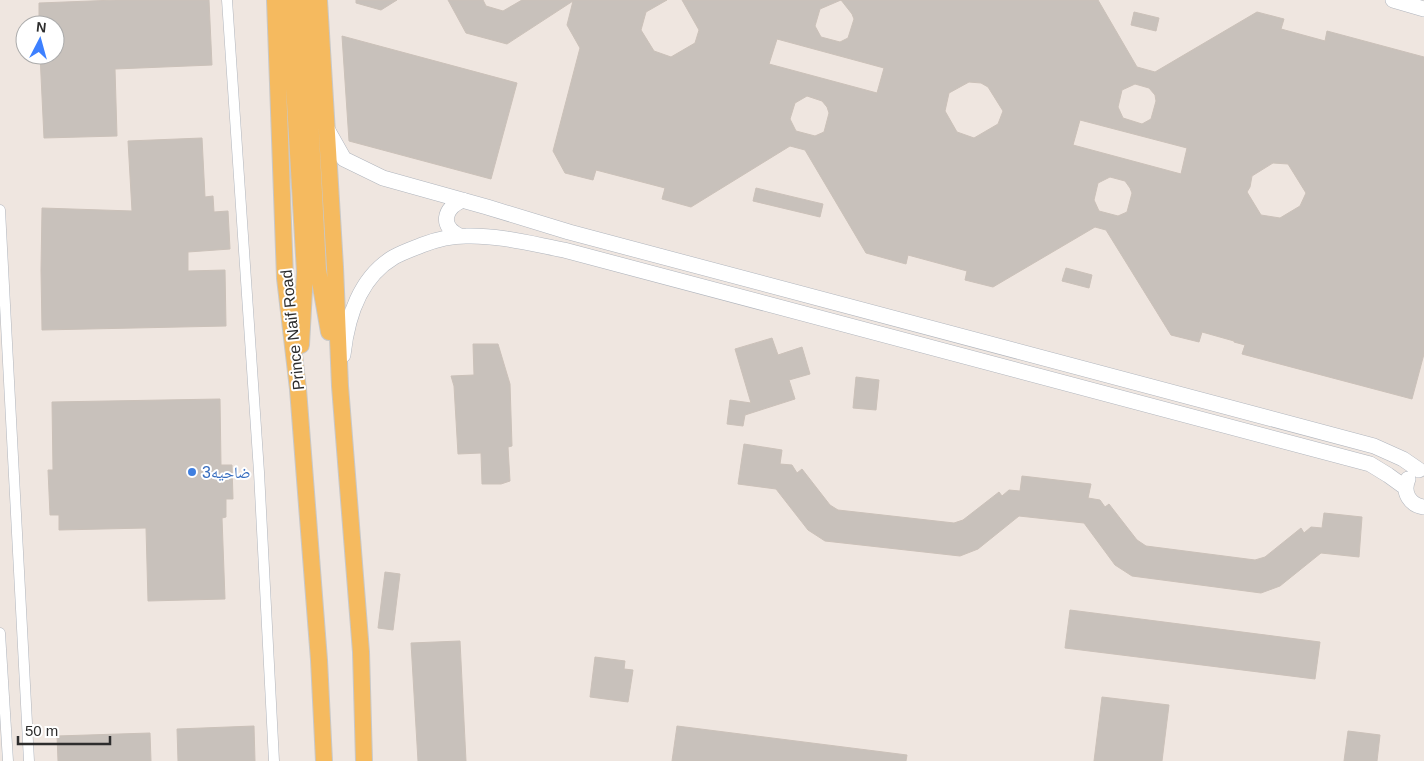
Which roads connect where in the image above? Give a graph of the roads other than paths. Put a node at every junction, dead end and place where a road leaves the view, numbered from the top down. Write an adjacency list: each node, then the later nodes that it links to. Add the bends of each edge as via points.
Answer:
1 (227, 0): 21 (street, via 259,472)
2 (275, 0): 14 (main road, Prince Naif Road, via 285,278)
3 (289, 0): 12 (main road)
4 (304, 0): 12 (main road)
5 (319, 0): 8 (main road)
6 (1393, 0): 7 (street)
7 (1424, 9)
8 (326, 128): 9 (street, via 344,159 383,178); 13 (main road)
9 (463, 200): 11 (street, via 450,208 446,216 452,233); 15 (street, via 568,232 1374,446)
10 (0, 210): 20 (street)
11 (460, 236): 13 (street, via 431,242 393,258 363,288 351,314 345,339); 16 (street, via 487,237 564,250 1370,464)
12 (311, 271): 13 (main road); 14 (main road)
13 (340, 386): 23 (main road, via 361,652)
14 (298, 389): 22 (main road, Prince Naif Road)
15 (1421, 469): 16 (street, via 1409,477)
16 (1406, 488): 17 (street, via 1409,499)
17 (1424, 507)
18 (0, 633): 19 (street)
19 (8, 761)
20 (29, 761)
21 (274, 761)
22 (324, 761)
23 (364, 761)

